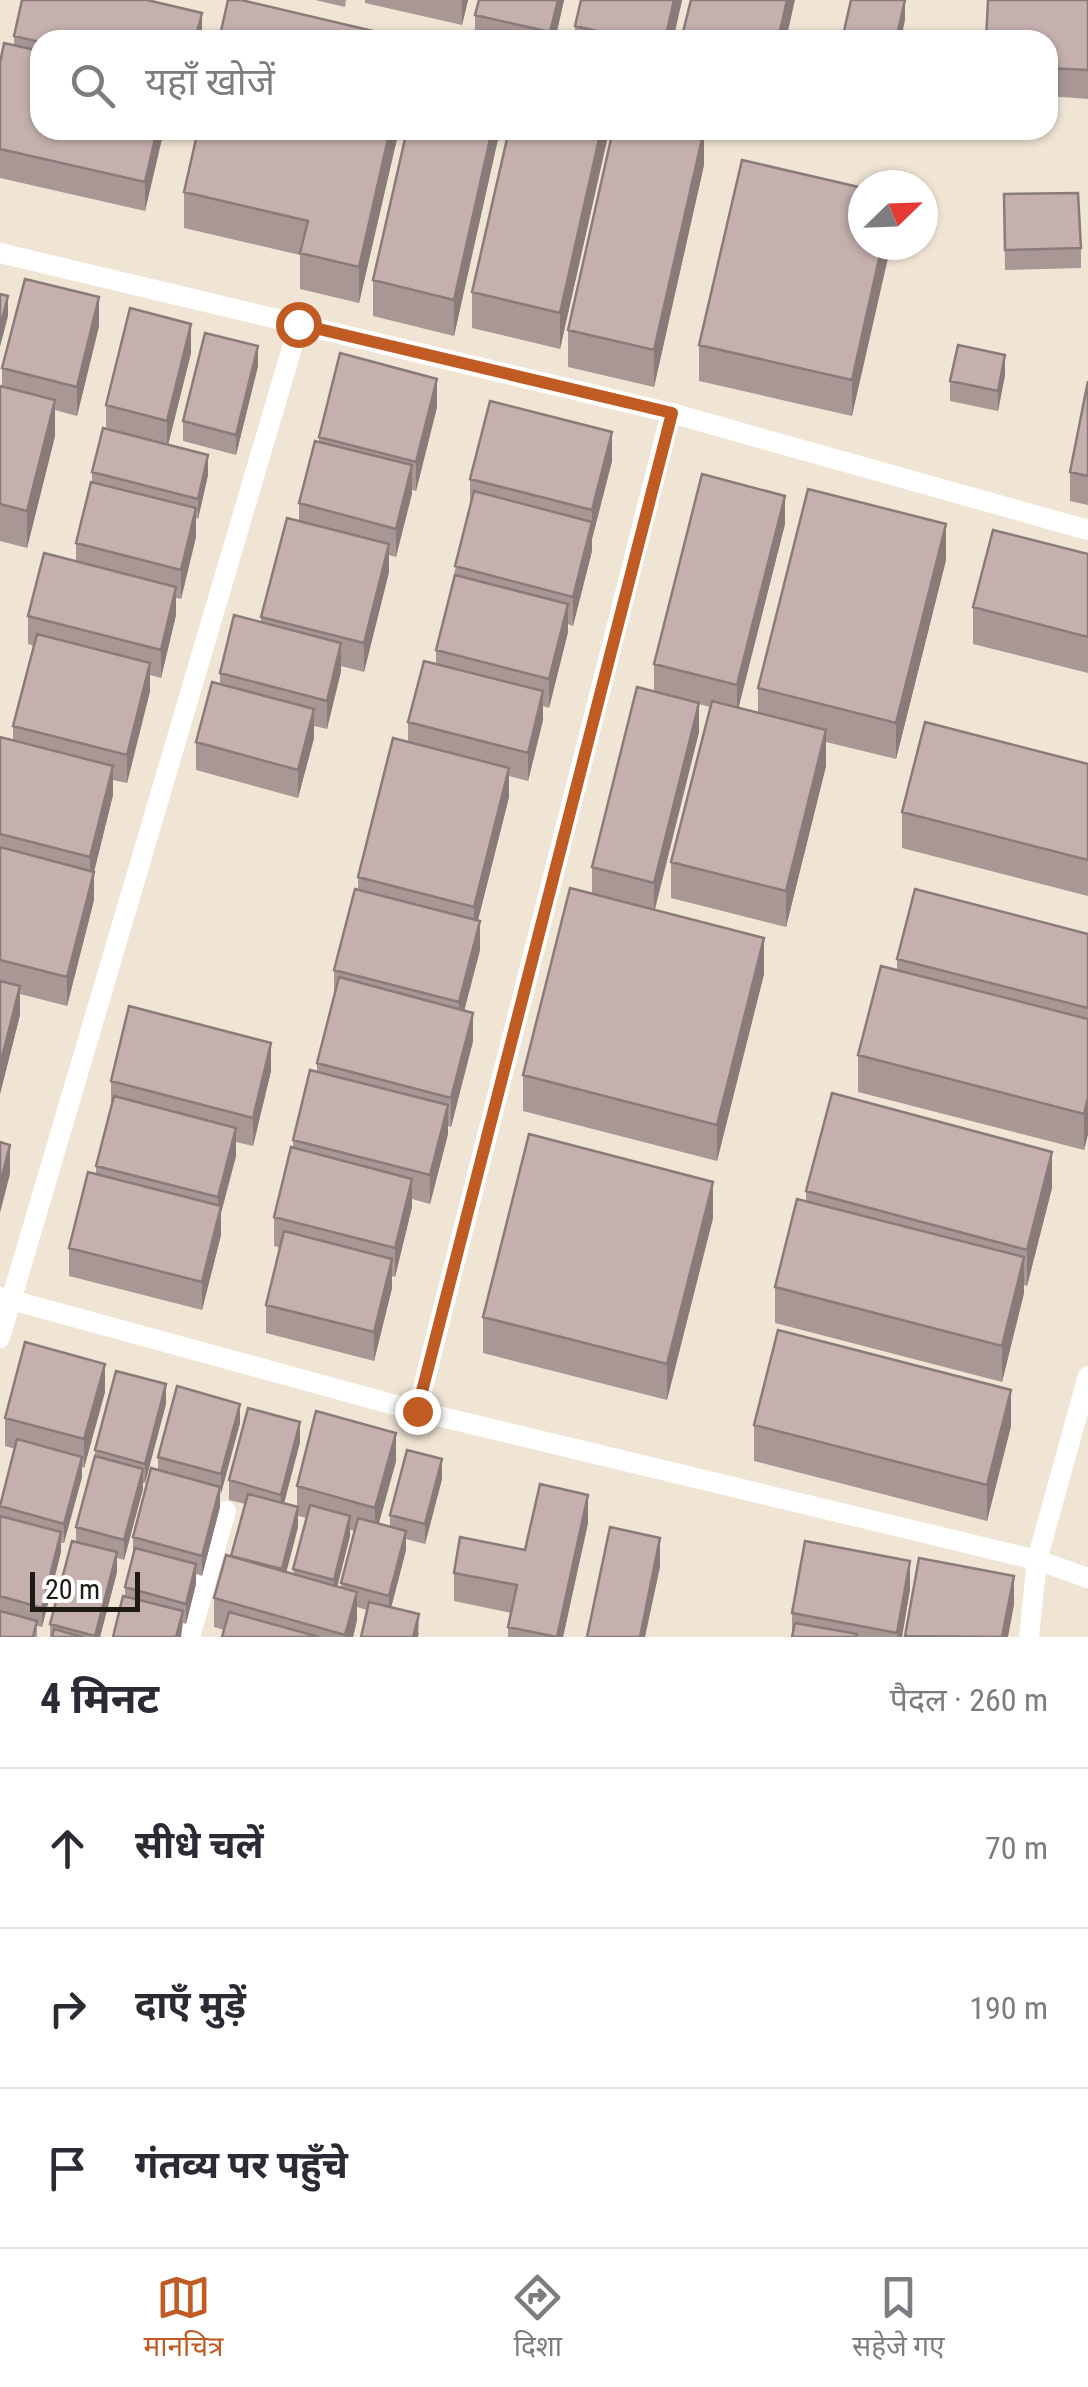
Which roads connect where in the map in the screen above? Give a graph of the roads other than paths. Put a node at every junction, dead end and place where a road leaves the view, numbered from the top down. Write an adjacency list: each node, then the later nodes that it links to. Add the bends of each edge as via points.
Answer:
1 (0, 254): 2 (lane)
2 (298, 324): 3 (lane); 5 (lane)
3 (672, 413): 4 (lane); 8 (lane)
4 (1088, 530)
5 (6, 1299): 6 (lane); 8 (lane)
6 (0, 1338)
7 (1088, 1376): 10 (lane)
8 (417, 1411): 10 (lane)
9 (226, 1511): 12 (lane)
10 (1037, 1560): 11 (lane); 13 (lane)
11 (1088, 1578)
12 (190, 1637)
13 (1028, 1637)

